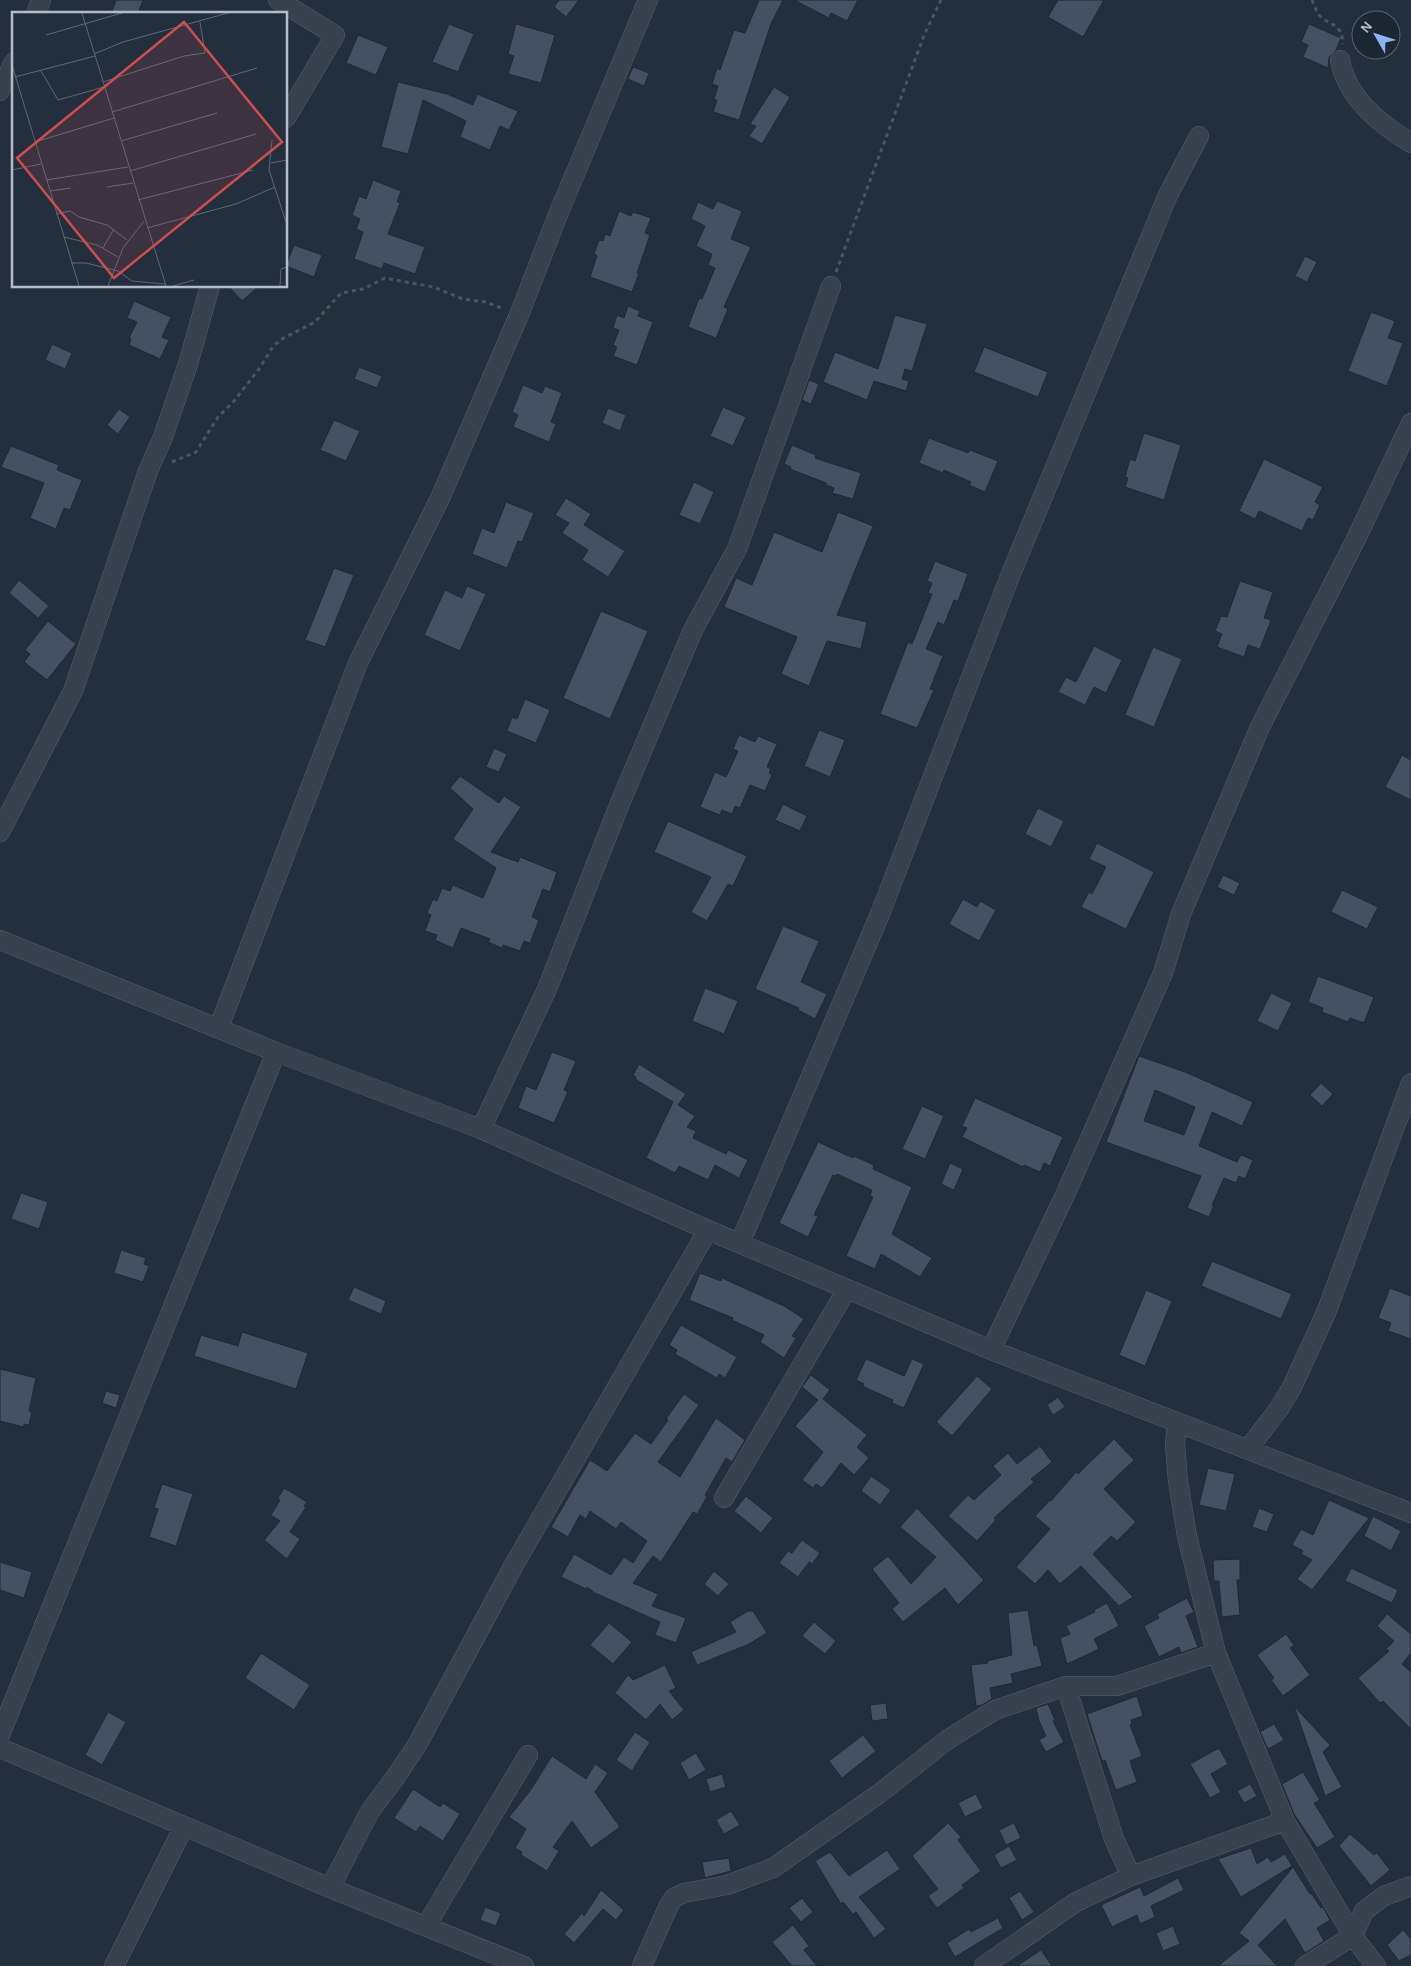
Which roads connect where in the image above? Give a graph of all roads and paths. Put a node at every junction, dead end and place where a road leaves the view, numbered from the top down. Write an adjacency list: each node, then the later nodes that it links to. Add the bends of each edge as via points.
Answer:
1 (41, 0): 6 (street)
2 (278, 0): 10 (street, via 335,35)
3 (648, 0): 15 (street)
4 (941, 0): 13 (path, via 925,33)
5 (1312, 0): 7 (path, via 1321,17 1339,30 1343,44)
6 (37, 12)
7 (1340, 60): 12 (street, via 1357,97 1378,121)
8 (12, 66): 9 (street)
9 (0, 91)
10 (288, 115)
11 (1199, 136): 25 (street, via 1168,195 1138,267 1010,576 880,914)
12 (1411, 143)
13 (831, 286): 23 (street, via 737,549 693,630 547,989)
14 (209, 288): 17 (street, via 188,364)
15 (519, 315): 17 (path, via 433,287 385,278 363,289 341,293 315,322 288,335 272,348 234,401 218,417 196,452); 20 (street, via 441,496 358,663)
16 (1411, 423): 27 (street, via 1260,727 1181,914 1163,973 1085,1151)
17 (148, 471): 18 (street, via 73,691)
18 (0, 832)
19 (0, 940): 20 (street)
20 (219, 1027): 21 (street)
21 (276, 1052): 23 (street); 34 (street)
22 (1411, 1083): 29 (street, via 1326,1313 1292,1387)
23 (481, 1129): 24 (street)
24 (708, 1230): 25 (street); 41 (street, via 515,1563 417,1745 370,1811)
25 (740, 1243): 26 (street)
26 (847, 1289): 27 (street); 30 (street)
27 (991, 1350): 28 (street)
28 (1177, 1423): 29 (street); 32 (street, via 1175,1444 1187,1536)
29 (1248, 1449): 31 (street)
30 (724, 1498)
31 (1411, 1513)
32 (1216, 1653): 33 (street, via 1117,1686); 37 (street)
33 (1066, 1686): 39 (street, via 1114,1839); 46 (street, via 995,1710 971,1724 774,1868 674,1898)
34 (0, 1736)
35 (0, 1748): 38 (street)
36 (528, 1755): 42 (street)
37 (1285, 1821): 39 (street); 43 (street)
38 (184, 1826): 41 (street); 44 (street)
39 (1131, 1876): 47 (street, via 1076,1902)
40 (1411, 1886): 43 (street, via 1384,1896 1364,1911)
41 (330, 1888): 42 (street)
42 (426, 1926): 45 (street)
43 (1354, 1936): 48 (street); 49 (street)
44 (114, 1966)
45 (524, 1966)
46 (642, 1966)
47 (984, 1966)
48 (1305, 1966)
49 (1376, 1966)

